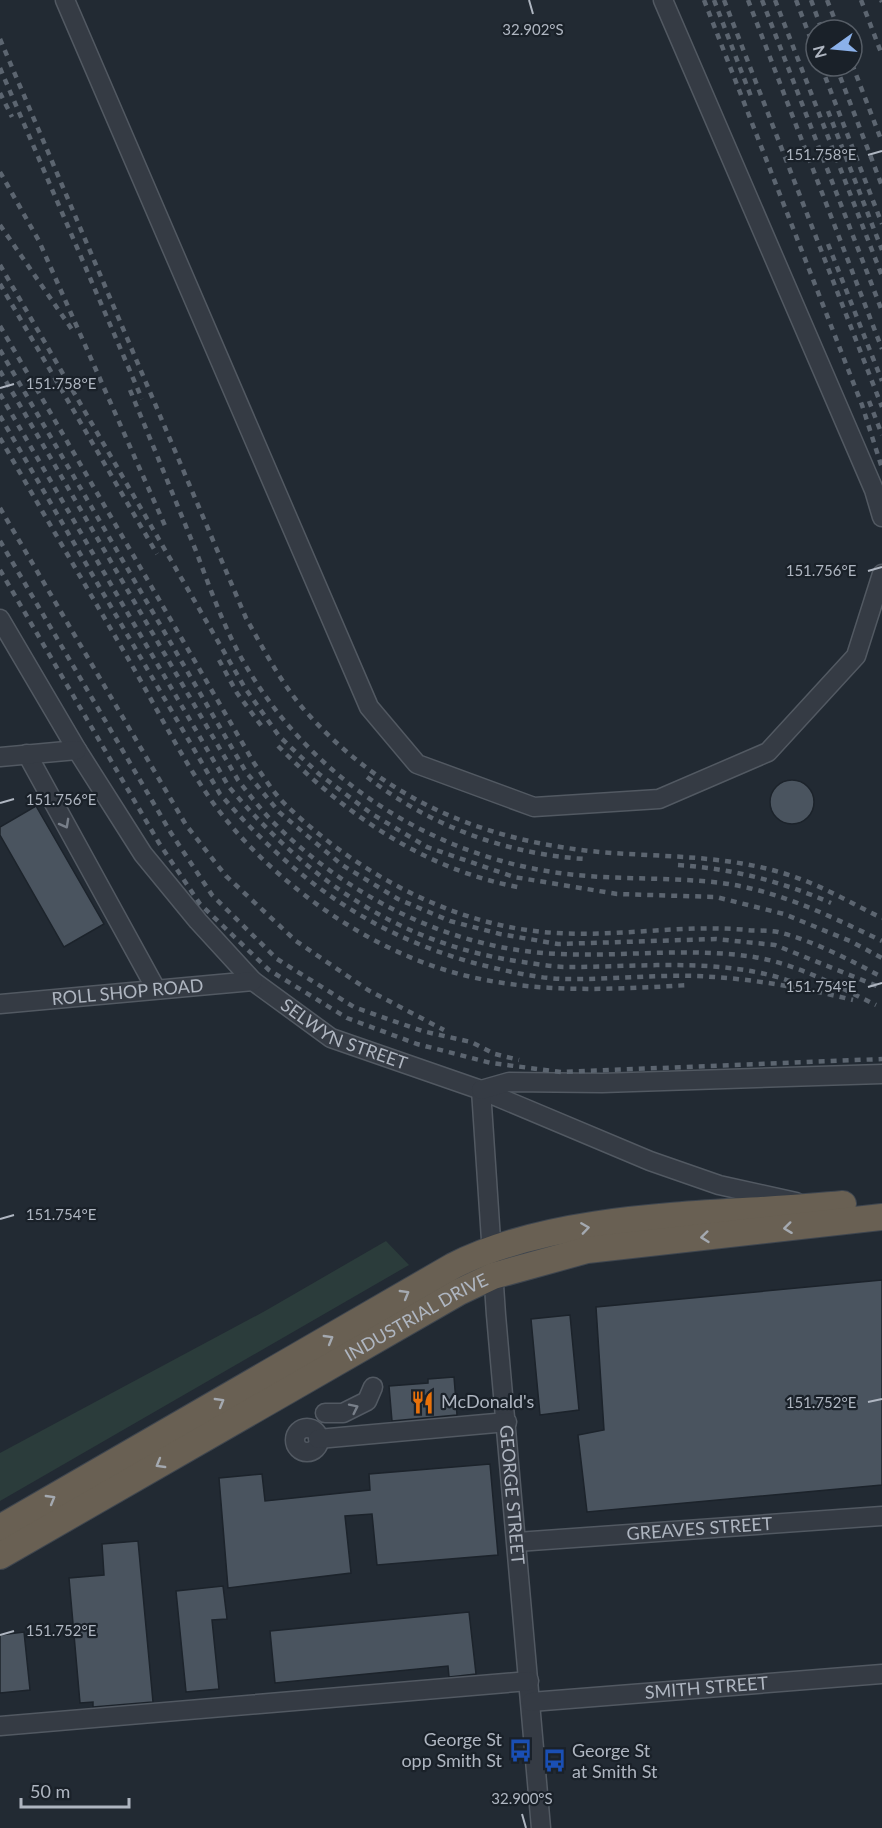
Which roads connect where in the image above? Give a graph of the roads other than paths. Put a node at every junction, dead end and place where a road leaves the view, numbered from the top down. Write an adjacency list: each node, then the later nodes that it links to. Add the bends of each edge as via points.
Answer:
1 (65, 0): 4 (street, via 369,707 417,764 534,807 659,799 768,752 856,656)
2 (663, 0): 3 (street, via 874,490)
3 (882, 517)
4 (882, 574)
5 (0, 619): 6 (street, SELWYN STREET)
6 (77, 750): 7 (street); 9 (street, SELWYN STREET, via 143,854)
7 (27, 754): 8 (street); 10 (street, one-way to 10)
8 (0, 757)
9 (253, 981): 10 (street, ROLL SHOP ROAD); 13 (street, SELWYN STREET, via 331,1038)
10 (156, 989): 11 (street, ROLL SHOP ROAD)
11 (0, 1004)
12 (882, 1074): 13 (street, via 509,1082)
13 (481, 1090): 15 (street, SELWYN STREET, via 650,1161 720,1185); 17 (street, GEORGE STREET)
14 (882, 1199): 15 (highway, INDUSTRIAL DRIVE)
15 (815, 1207): 17 (highway, INDUSTRIAL DRIVE, one-way to 15, via 575,1229)
16 (882, 1216): 18 (highway, INDUSTRIAL DRIVE, one-way to 18, via 587,1250)
17 (491, 1250): 18 (street, GEORGE STREET); 24 (highway, INDUSTRIAL DRIVE, one-way to 17, via 453,1266)
18 (494, 1276): 21 (street, GEORGE STREET); 26 (highway, INDUSTRIAL DRIVE, one-way to 26, via 459,1292)
19 (373, 1387): 20 (street, one-way to 19, via 343,1413 367,1401)
20 (325, 1413)
21 (507, 1422): 22 (street); 25 (street, GEORGE STREET)
22 (318, 1439)
23 (882, 1516): 25 (street, GREAVES STREET)
24 (0, 1528)
25 (517, 1542): 28 (street, GEORGE STREET)
26 (0, 1556)
27 (882, 1674): 29 (street, SMITH STREET)
28 (529, 1682): 29 (street, GEORGE STREET); 30 (street)
29 (531, 1702): 31 (street, GEORGE STREET)
30 (0, 1726)
31 (541, 1828)

